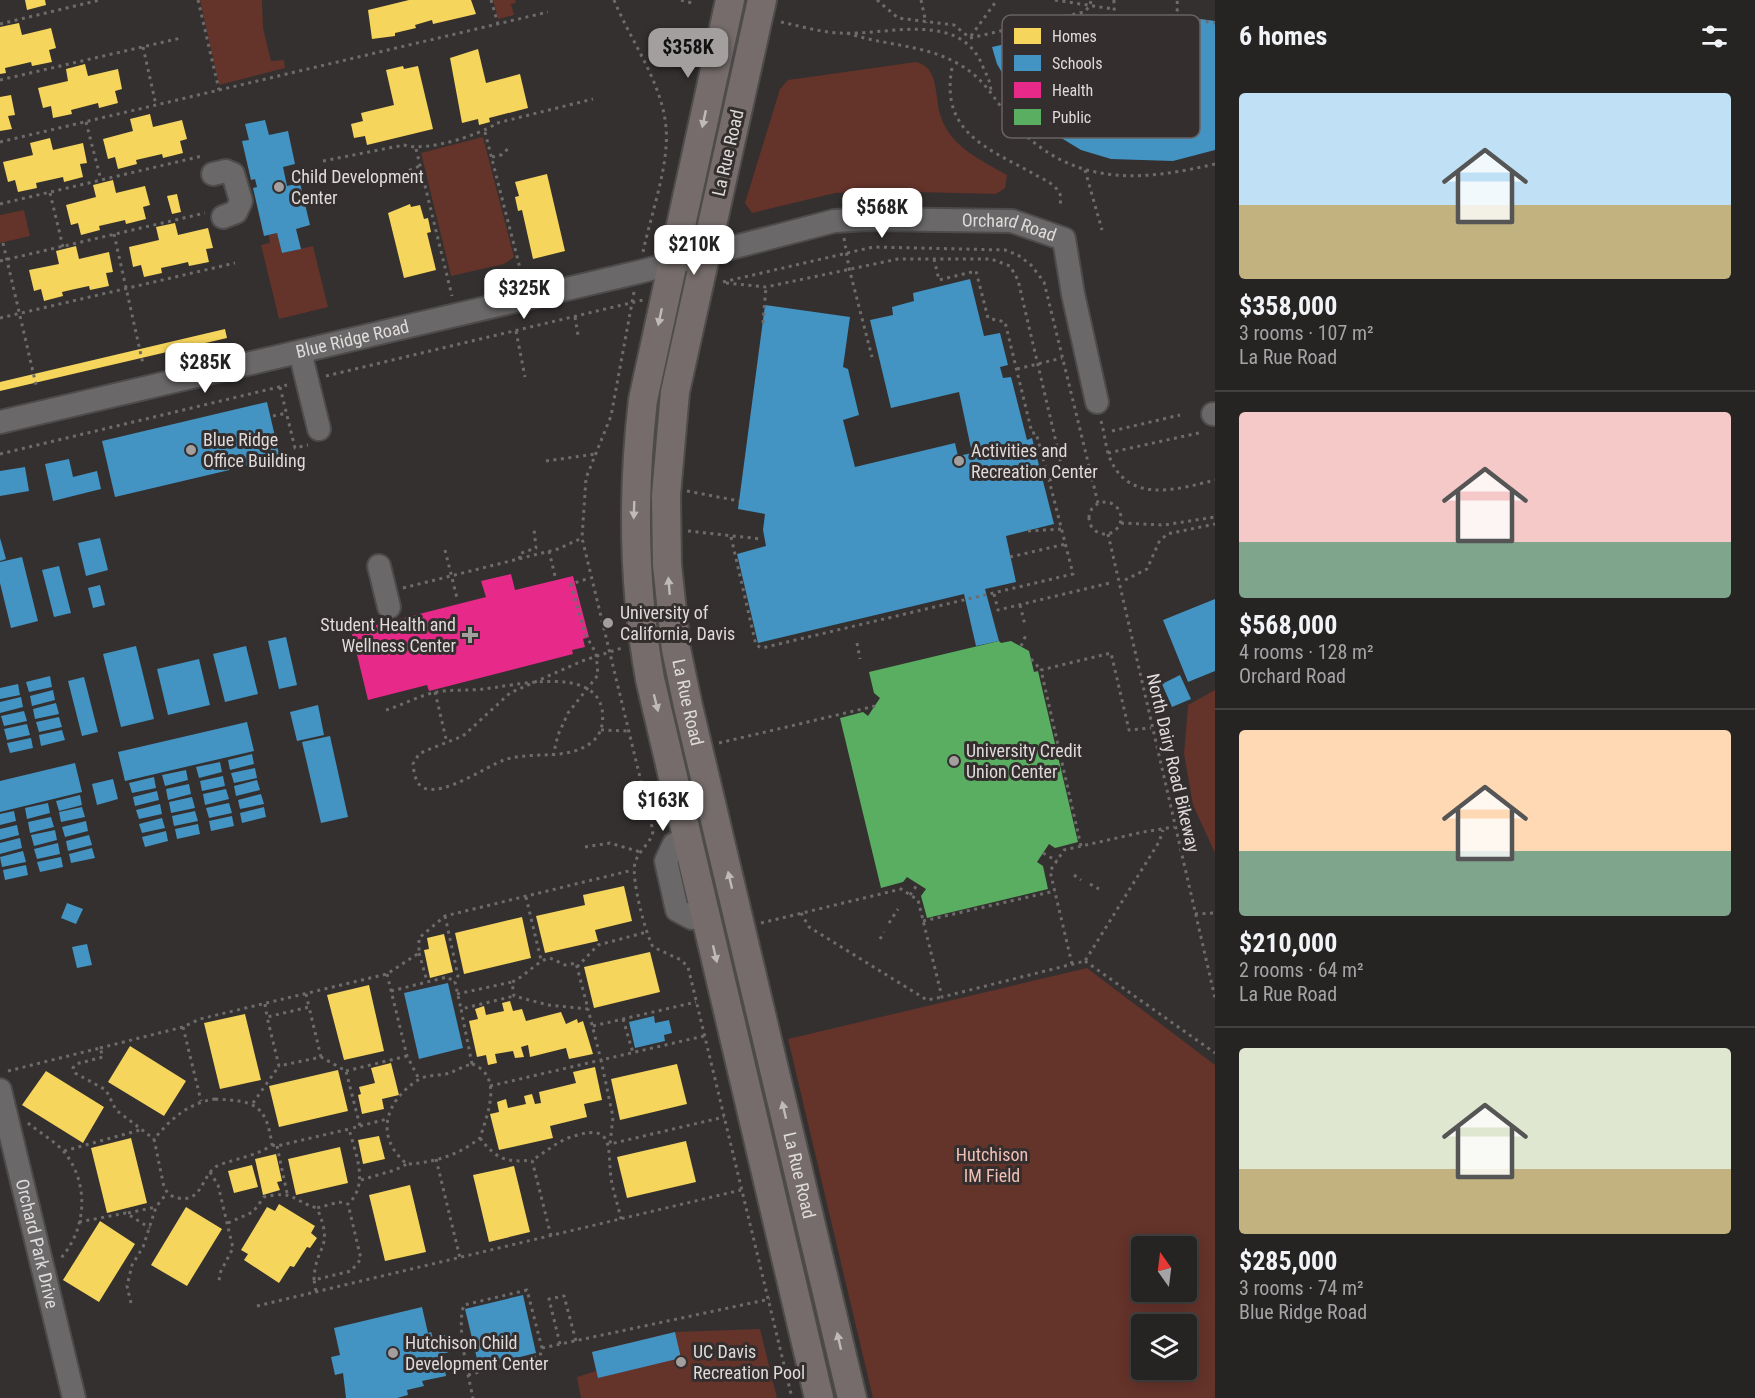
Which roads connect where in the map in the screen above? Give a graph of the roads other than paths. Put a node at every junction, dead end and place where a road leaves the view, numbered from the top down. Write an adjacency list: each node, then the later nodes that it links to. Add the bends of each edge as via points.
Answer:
1 (730, 0): 6 (main road, La Rue Road, one-way to 6)
2 (762, 0): 5 (main road, La Rue Road)
3 (211, 164): 4 (street, via 233,174 241,201 236,212)
4 (217, 214)
5 (704, 253): 6 (street, Blue Ridge Road); 8 (street, Orchard Road, via 850,219 1012,221 1064,239); 16 (main road, La Rue Road, one-way to 5, via 688,706 670,602 668,454 675,392)
6 (675, 261): 7 (street, Blue Ridge Road); 15 (main road, La Rue Road, one-way to 15, via 643,400 636,463 634,521 641,627)
7 (300, 352): 9 (street, Blue Ridge Road); 10 (street)
8 (1097, 402)
9 (0, 422)
10 (316, 436)
11 (379, 566): 12 (street)
12 (387, 600)
13 (4, 1080): 14 (street, Orchard Park Drive)
14 (74, 1398)
15 (819, 1398)
16 (852, 1398)

